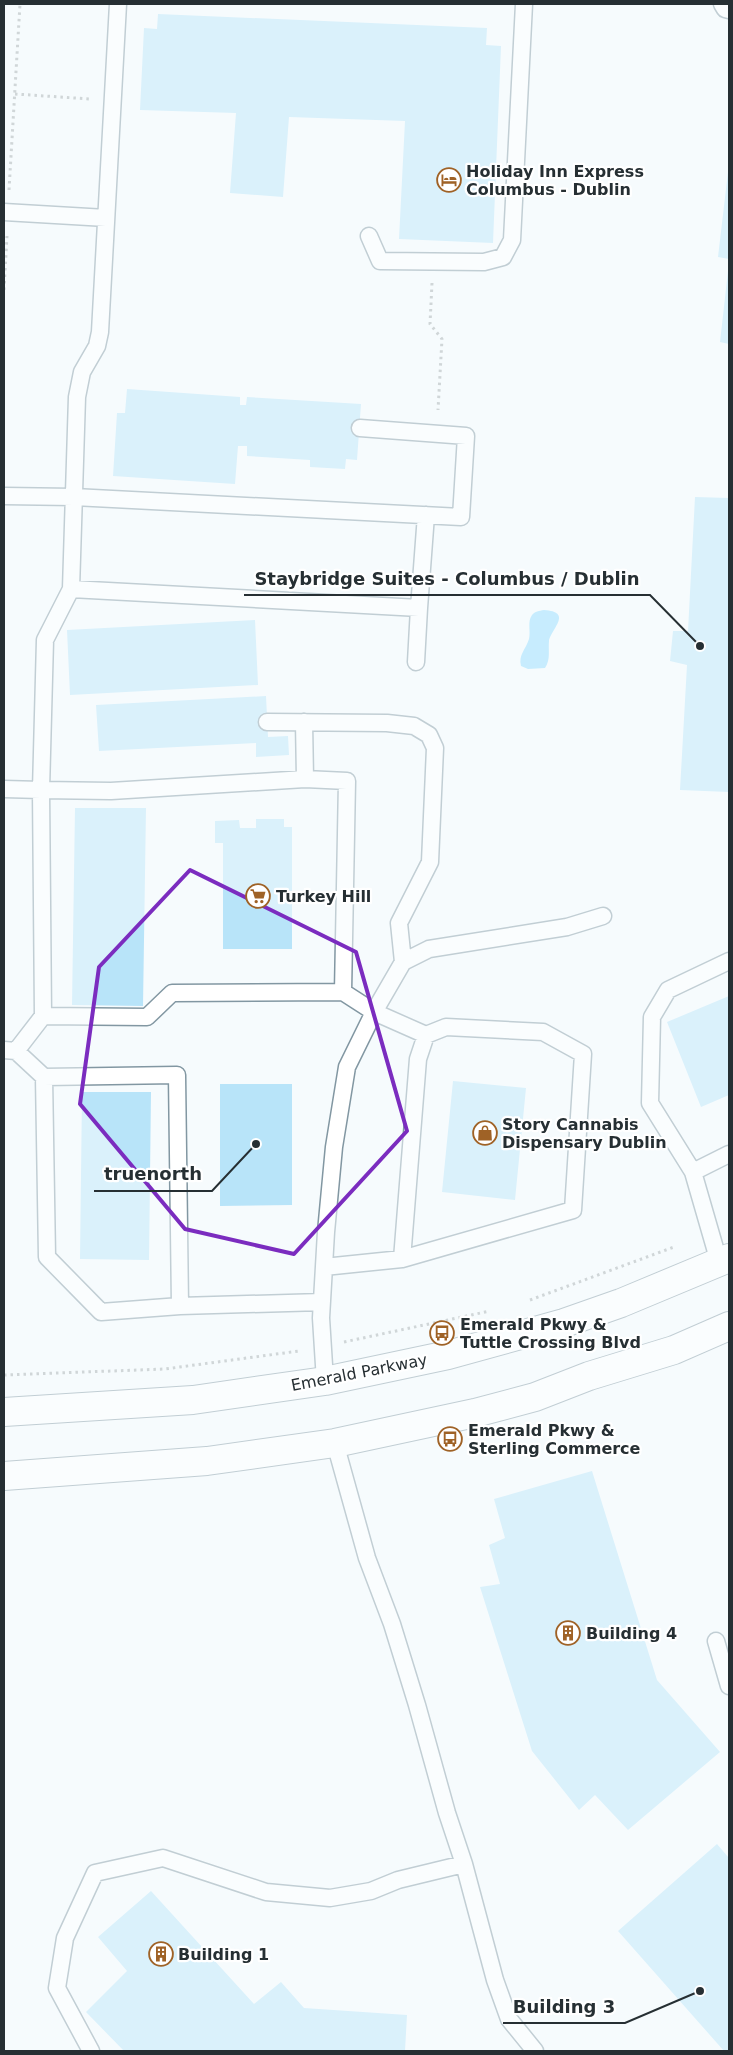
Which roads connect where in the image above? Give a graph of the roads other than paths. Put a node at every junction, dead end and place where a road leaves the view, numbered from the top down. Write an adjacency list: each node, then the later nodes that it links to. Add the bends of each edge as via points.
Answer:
1 (118, 4): 6 (lane)
2 (524, 4): 7 (lane, via 512,240 503,257 484,262 380,261)
3 (722, 4): 4 (lane)
4 (729, 10)
5 (6, 212): 6 (lane)
6 (106, 218): 10 (lane, via 100,332 97,346 82,372 77,396)
7 (369, 236)
8 (360, 428): 11 (lane, via 466,436 461,517)
9 (4, 496): 10 (lane)
10 (74, 497): 11 (lane); 12 (lane)
11 (426, 515): 13 (lane)
12 (70, 589): 13 (lane); 19 (lane, via 46,640)
13 (419, 608): 14 (lane)
14 (416, 662)
15 (267, 722): 16 (lane)
16 (304, 722): 17 (lane); 22 (lane, via 414,726 429,735 435,748 430,862 399,924)
17 (305, 779): 19 (lane, via 111,791); 23 (lane, via 347,781)
18 (4, 789): 19 (lane)
19 (41, 790): 25 (lane)
20 (603, 916): 22 (lane, via 566,927 429,949)
21 (729, 961): 30 (lane, via 668,990 652,1017 650,1103)
22 (403, 962): 24 (lane)
23 (343, 992): 24 (lane); 25 (lane, via 172,994 147,1017)
24 (374, 1012): 26 (lane); 33 (lane, via 348,1067 334,1147)
25 (43, 1016): 27 (lane)
26 (426, 1036): 31 (lane, via 418,1059); 31 (lane, via 446,1027 543,1032 584,1054 573,1210)
27 (10, 1050): 28 (lane)
28 (44, 1078): 35 (lane, via 47,1257 101,1312); 35 (lane, via 177,1075)
29 (729, 1154): 30 (lane)
30 (693, 1172): 32 (lane, via 710,1231)
31 (402, 1259): 33 (lane)
32 (724, 1260): 37 (main road, Emerald Parkway, via 564,1323 448,1354)
33 (324, 1267): 34 (lane)
34 (322, 1302): 35 (lane); 37 (lane)
35 (180, 1306)
36 (729, 1326): 39 (main road, via 674,1350 589,1376 535,1397)
37 (325, 1381): 38 (main road, Emerald Parkway, via 193,1400)
38 (4, 1412)
39 (335, 1443): 40 (main road, via 207,1461); 43 (lane, via 367,1558 392,1624)
40 (4, 1476)
41 (716, 1641): 42 (lane)
42 (729, 1686)
43 (464, 1864): 44 (lane, via 398,1880 371,1891 330,1898 266,1892 163,1858 95,1873 65,1938 57,1988); 45 (lane, via 495,1980 509,2019)
44 (91, 2051)
45 (535, 2051)

